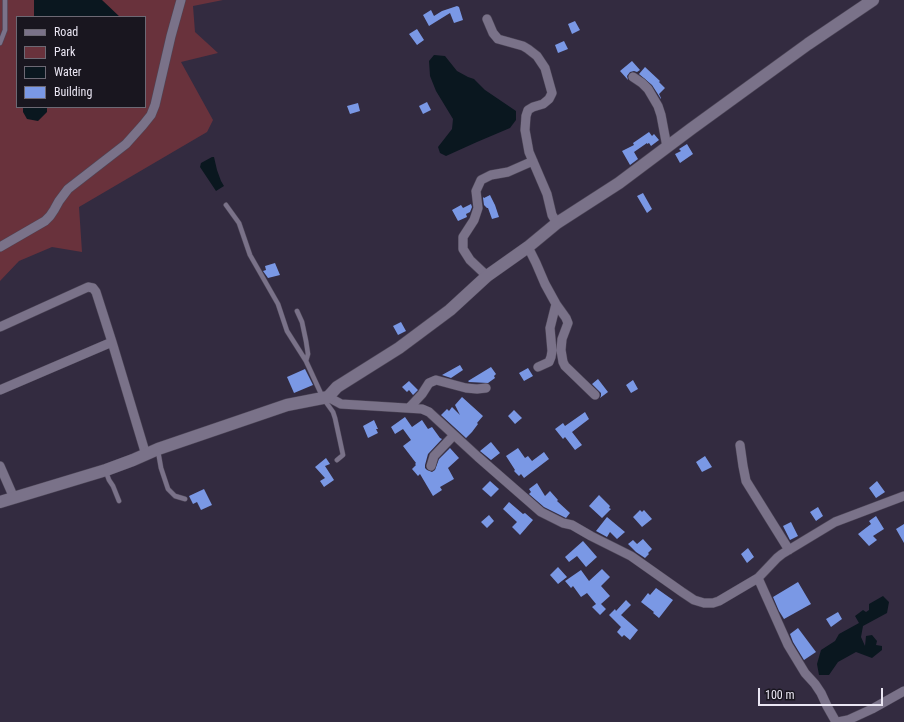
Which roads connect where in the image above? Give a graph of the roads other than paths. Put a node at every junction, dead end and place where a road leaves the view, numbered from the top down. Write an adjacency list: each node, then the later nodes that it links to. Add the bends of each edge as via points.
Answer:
1 (5, 0): 5 (lane, via 5,30)
2 (181, 0): 11 (street, via 155,105 143,125 126,144 68,189 45,221)
3 (873, 0): 7 (street)
4 (487, 19): 8 (street, via 498,39 528,49 537,56 545,68 552,93 543,104 528,110 526,116 526,140)
5 (0, 43)
6 (633, 77): 7 (street, via 648,89 658,106)
7 (667, 147): 10 (street)
8 (533, 161): 10 (street); 13 (street, via 481,180 476,192 478,208 463,237 463,249 470,260)
9 (226, 204): 18 (lane, via 238,223 250,255 278,304 287,331)
10 (557, 223): 12 (street)
11 (0, 247)
12 (528, 247): 13 (street); 14 (street)
13 (487, 276): 23 (street, via 450,310)
14 (556, 304): 19 (street, via 550,328 551,357 549,362); 22 (street, via 568,323 562,339 562,362)
15 (297, 311): 18 (lane, via 306,341)
16 (0, 327): 17 (street, via 88,287 96,292)
17 (112, 342): 21 (street); 28 (street)
18 (306, 361): 23 (lane)
19 (538, 367)
20 (486, 388): 24 (street, via 466,388 436,380 429,383)
21 (0, 390)
22 (595, 395)
23 (326, 397): 24 (street, via 341,404); 27 (street, via 286,405); 29 (lane, via 333,412 340,441 342,455)
24 (408, 408): 25 (street, via 429,412)
25 (454, 435): 31 (street, via 434,456); 39 (street, via 541,512 631,556 694,600 704,603 719,601)
26 (740, 445): 38 (street, via 746,481)
27 (158, 449): 28 (street); 35 (lane, via 168,489 175,496)
28 (146, 454): 32 (street)
29 (337, 460)
30 (0, 466): 34 (street)
31 (431, 466)
32 (106, 470): 34 (street); 36 (lane)
33 (904, 496): 38 (street, via 836,522)
34 (14, 498): 37 (street)
35 (185, 499)
36 (119, 501)
37 (0, 502)
38 (789, 550): 39 (street, via 777,558)
39 (758, 578): 42 (street, via 788,645 821,693)
40 (904, 691): 41 (street)
41 (848, 721): 42 (street)
42 (837, 722)

